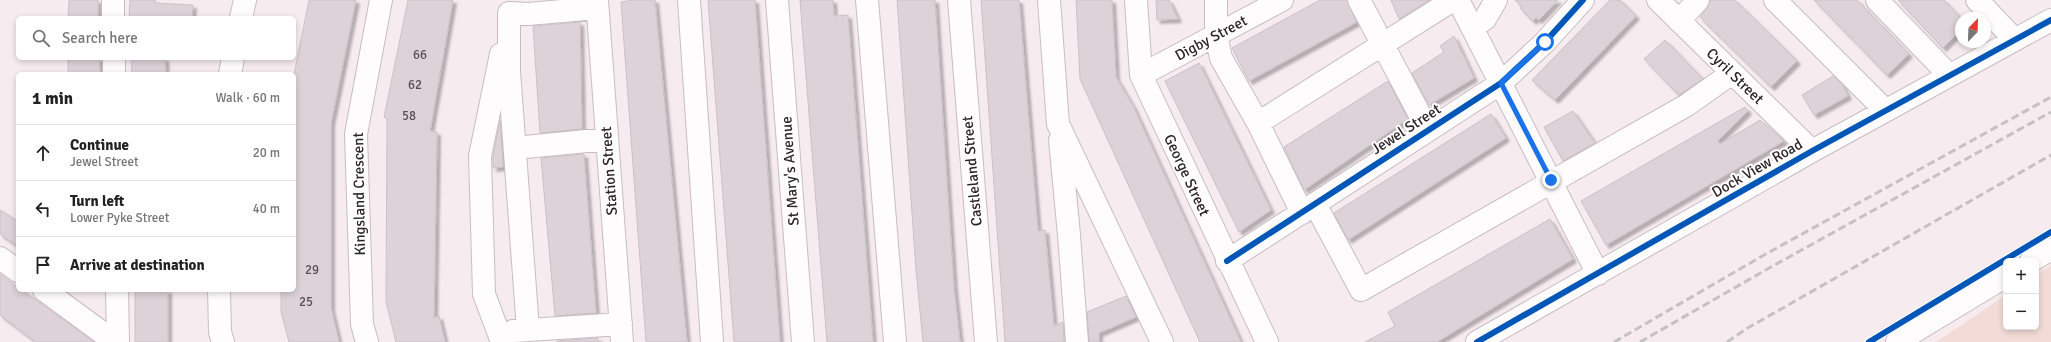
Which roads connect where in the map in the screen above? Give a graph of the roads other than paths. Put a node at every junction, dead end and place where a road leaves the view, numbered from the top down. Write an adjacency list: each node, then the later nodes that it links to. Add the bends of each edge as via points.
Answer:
1 (113, 0): 24 (street)
2 (245, 0): 25 (street)
3 (381, 0): 65 (street, Kingsland Crescent, via 356,134 362,324)
4 (689, 0): 66 (street)
5 (777, 0): 67 (street, St Mary's Avenue)
6 (867, 0): 68 (street)
7 (959, 0): 69 (street, Castleland Street)
8 (1049, 0): 42 (street)
9 (1136, 0): 37 (street, George Street)
10 (1216, 0): 29 (street)
11 (1282, 0): 29 (street, Digby Street)
12 (1359, 0): 31 (street)
13 (1453, 0): 31 (street)
14 (1458, 0): 28 (street)
15 (1496, 0): 28 (street, via 1485,19)
16 (1583, 0): 39 (street, Jewel Street, via 1545,42)
17 (1658, 0): 27 (street, Cyril Street)
18 (1698, 0): 27 (street)
19 (1774, 0): 40 (street)
20 (1877, 0): 38 (street)
21 (1977, 0): 30 (street)
22 (600, 2): 23 (street, via 528,14); 44 (street, Station Street)
23 (509, 7): 45 (street, via 509,71); 61 (street, via 480,156 484,294)
24 (113, 16)
25 (241, 16)
26 (2051, 20): 30 (street, Dock View Road)
27 (1679, 21): 36 (street, Cyril Street)
28 (1472, 28): 39 (street)
29 (1216, 35): 37 (street, Digby Street); 41 (street, via 1221,58)
30 (2015, 40): 38 (street, Dock View Road)
31 (1382, 44): 41 (street); 43 (street)
32 (114, 60): 34 (street)
33 (233, 60): 35 (street)
34 (114, 72)
35 (230, 72)
36 (1732, 73): 46 (street, Cyril Street); 47 (street, via 1687,105)
37 (1140, 75): 52 (street, George Street)
38 (1948, 75): 40 (street, Dock View Road)
39 (1501, 83): 43 (street, Jewel Street); 47 (street)
40 (1885, 110): 46 (street, Dock View Road)
41 (1258, 123): 48 (street)
42 (1058, 124): 70 (street); 71 (street)
43 (1428, 130): 48 (street, Jewel Street)
44 (606, 139): 45 (street); 60 (street, Station Street)
45 (516, 148): 59 (street)
46 (1812, 151): 54 (street, Dock View Road)
47 (1551, 180): 48 (street, via 1361,290); 54 (street)
48 (1308, 208): 52 (street, Jewel Street)
49 (2051, 249): 51 (street)
50 (0, 258): 53 (street)
51 (2036, 258)
52 (1227, 260): 72 (street, George Street)
53 (16, 270)
54 (1598, 274): 73 (street, Dock View Road)
55 (2003, 278): 74 (street)
56 (47, 292): 62 (street)
57 (117, 292): 63 (street)
58 (219, 292): 64 (street, via 220,332)
59 (528, 330): 60 (street); 61 (street)
60 (621, 333)
61 (500, 337)
62 (115, 342)
63 (118, 342)
64 (223, 342)
65 (367, 342)
66 (712, 342)
67 (803, 342)
68 (895, 342)
69 (986, 342)
70 (1076, 342)
71 (1162, 342)
72 (1267, 342)
73 (1477, 342)
74 (1896, 342)

